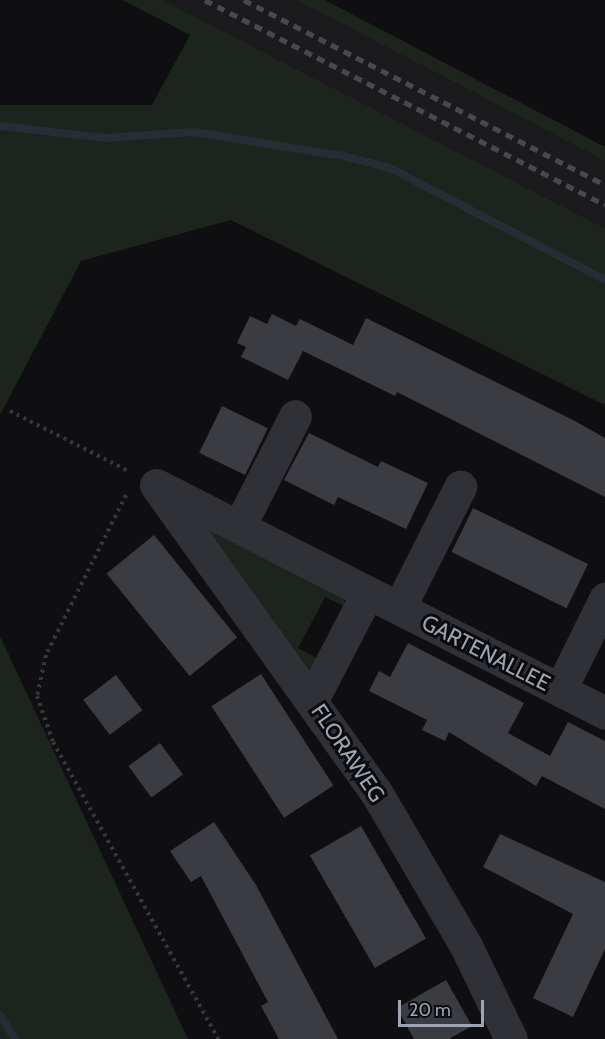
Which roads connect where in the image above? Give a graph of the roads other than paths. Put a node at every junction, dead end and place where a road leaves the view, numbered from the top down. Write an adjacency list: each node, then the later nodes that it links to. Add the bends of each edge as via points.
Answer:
1 (295, 416): 4 (street)
2 (141, 482): 4 (street, GARTENALLEE); 9 (street, FLORAWEG)
3 (460, 487): 7 (street)
4 (239, 527): 5 (street, GARTENALLEE)
5 (368, 592): 7 (street, GARTENALLEE); 9 (street)
6 (605, 599): 8 (street)
7 (399, 608): 8 (street, GARTENALLEE)
8 (560, 690): 10 (street, GARTENALLEE)
9 (313, 698): 11 (street, FLORAWEG, via 376,792 454,925)
10 (605, 713)
11 (510, 1039)

